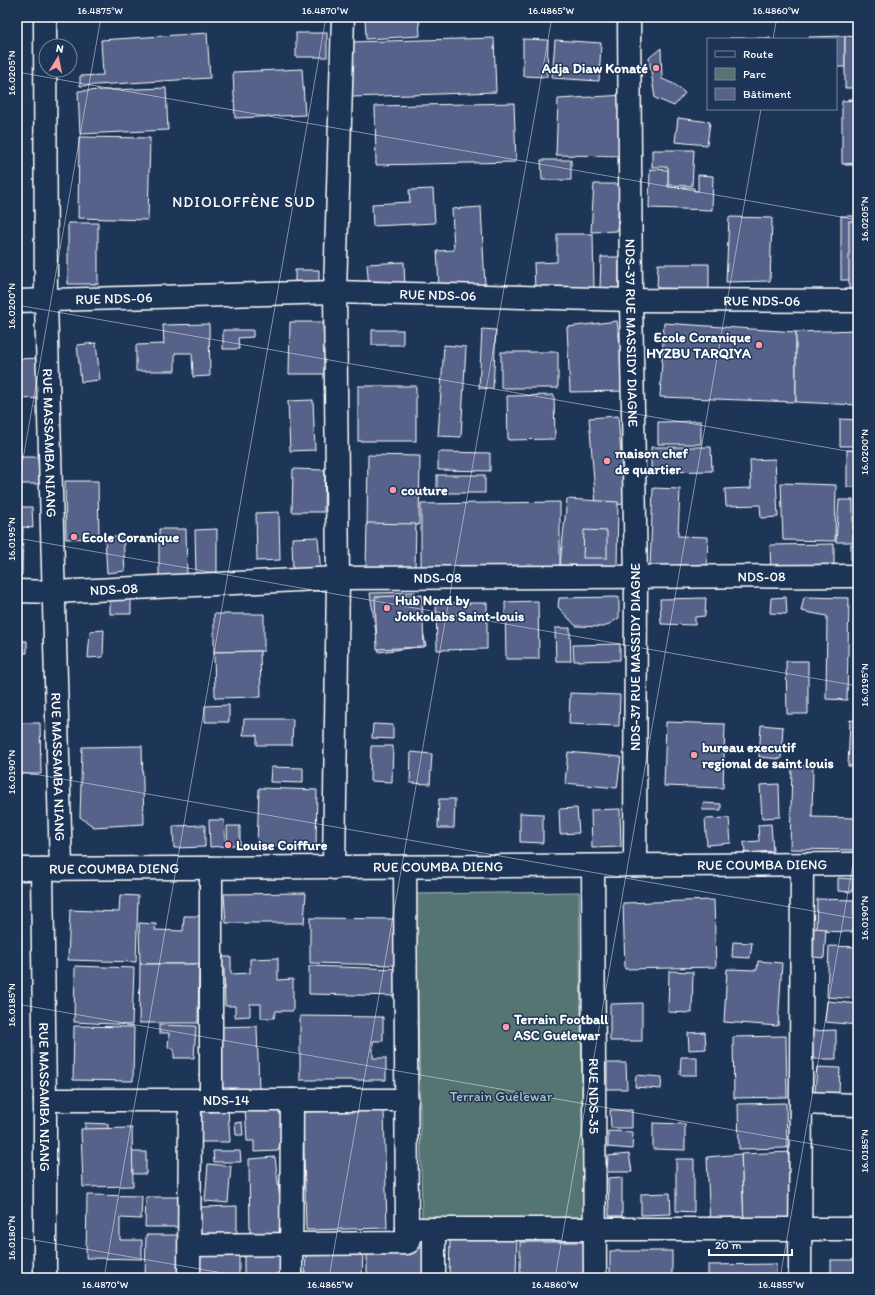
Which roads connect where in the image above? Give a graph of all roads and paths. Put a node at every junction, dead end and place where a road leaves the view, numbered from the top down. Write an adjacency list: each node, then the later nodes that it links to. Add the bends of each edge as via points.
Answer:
1 (45, 17): 7 (street, RUE MASSAMBA NIANG)
2 (343, 17): 4 (street)
3 (630, 17): 5 (street, NDS-37 RUE MASSIDY DIAGNE)
4 (335, 292): 5 (street, RUE NDS-06); 7 (street, RUE NDS-06); 11 (street)
5 (631, 300): 8 (street, RUE NDS-06); 10 (street, NDS-37 RUE MASSIDY DIAGNE)
6 (17, 301): 7 (street, RUE NDS-06)
7 (46, 301): 13 (street, RUE MASSAMBA NIANG)
8 (858, 301)
9 (858, 576): 10 (street, NDS-08)
10 (636, 577): 11 (street, NDS-08); 15 (street, NDS-37 RUE MASSIDY DIAGNE)
11 (338, 578): 13 (street, NDS-08); 21 (street)
12 (17, 591): 13 (street, NDS-08)
13 (54, 592): 22 (street, RUE MASSAMBA NIANG)
14 (858, 864): 16 (street, RUE COUMBA DIENG)
15 (634, 865): 16 (street, RUE COUMBA DIENG); 17 (street, RUE COUMBA DIENG)
16 (802, 865): 27 (street)
17 (593, 866): 18 (street, RUE COUMBA DIENG); 32 (street, RUE NDS-35)
18 (405, 867): 21 (street, RUE COUMBA DIENG); 25 (street)
19 (17, 868): 22 (street, RUE COUMBA DIENG)
20 (212, 868): 21 (street, RUE COUMBA DIENG); 22 (street, RUE COUMBA DIENG); 26 (street)
21 (334, 868)
22 (52, 869): 23 (street, RUE MASSAMBA NIANG)
23 (45, 1100): 26 (street, NDS-14); 36 (street, RUE MASSAMBA NIANG)
24 (292, 1100): 25 (street, NDS-14); 26 (street, NDS-14); 34 (street)
25 (407, 1100): 30 (street)
26 (201, 1101): 35 (street)
27 (801, 1103): 28 (street); 33 (street)
28 (858, 1104)
29 (858, 1228): 33 (street)
30 (407, 1229): 31 (street); 34 (street, via 408,1243)
31 (434, 1229): 32 (street); 39 (street)
32 (595, 1229): 33 (street); 40 (street, RUE NDS-35)
33 (800, 1229): 41 (street)
34 (292, 1244): 35 (street); 38 (street)
35 (190, 1245): 37 (street)
36 (45, 1278)
37 (189, 1278)
38 (291, 1278)
39 (434, 1278)
40 (595, 1278)
41 (800, 1278)

